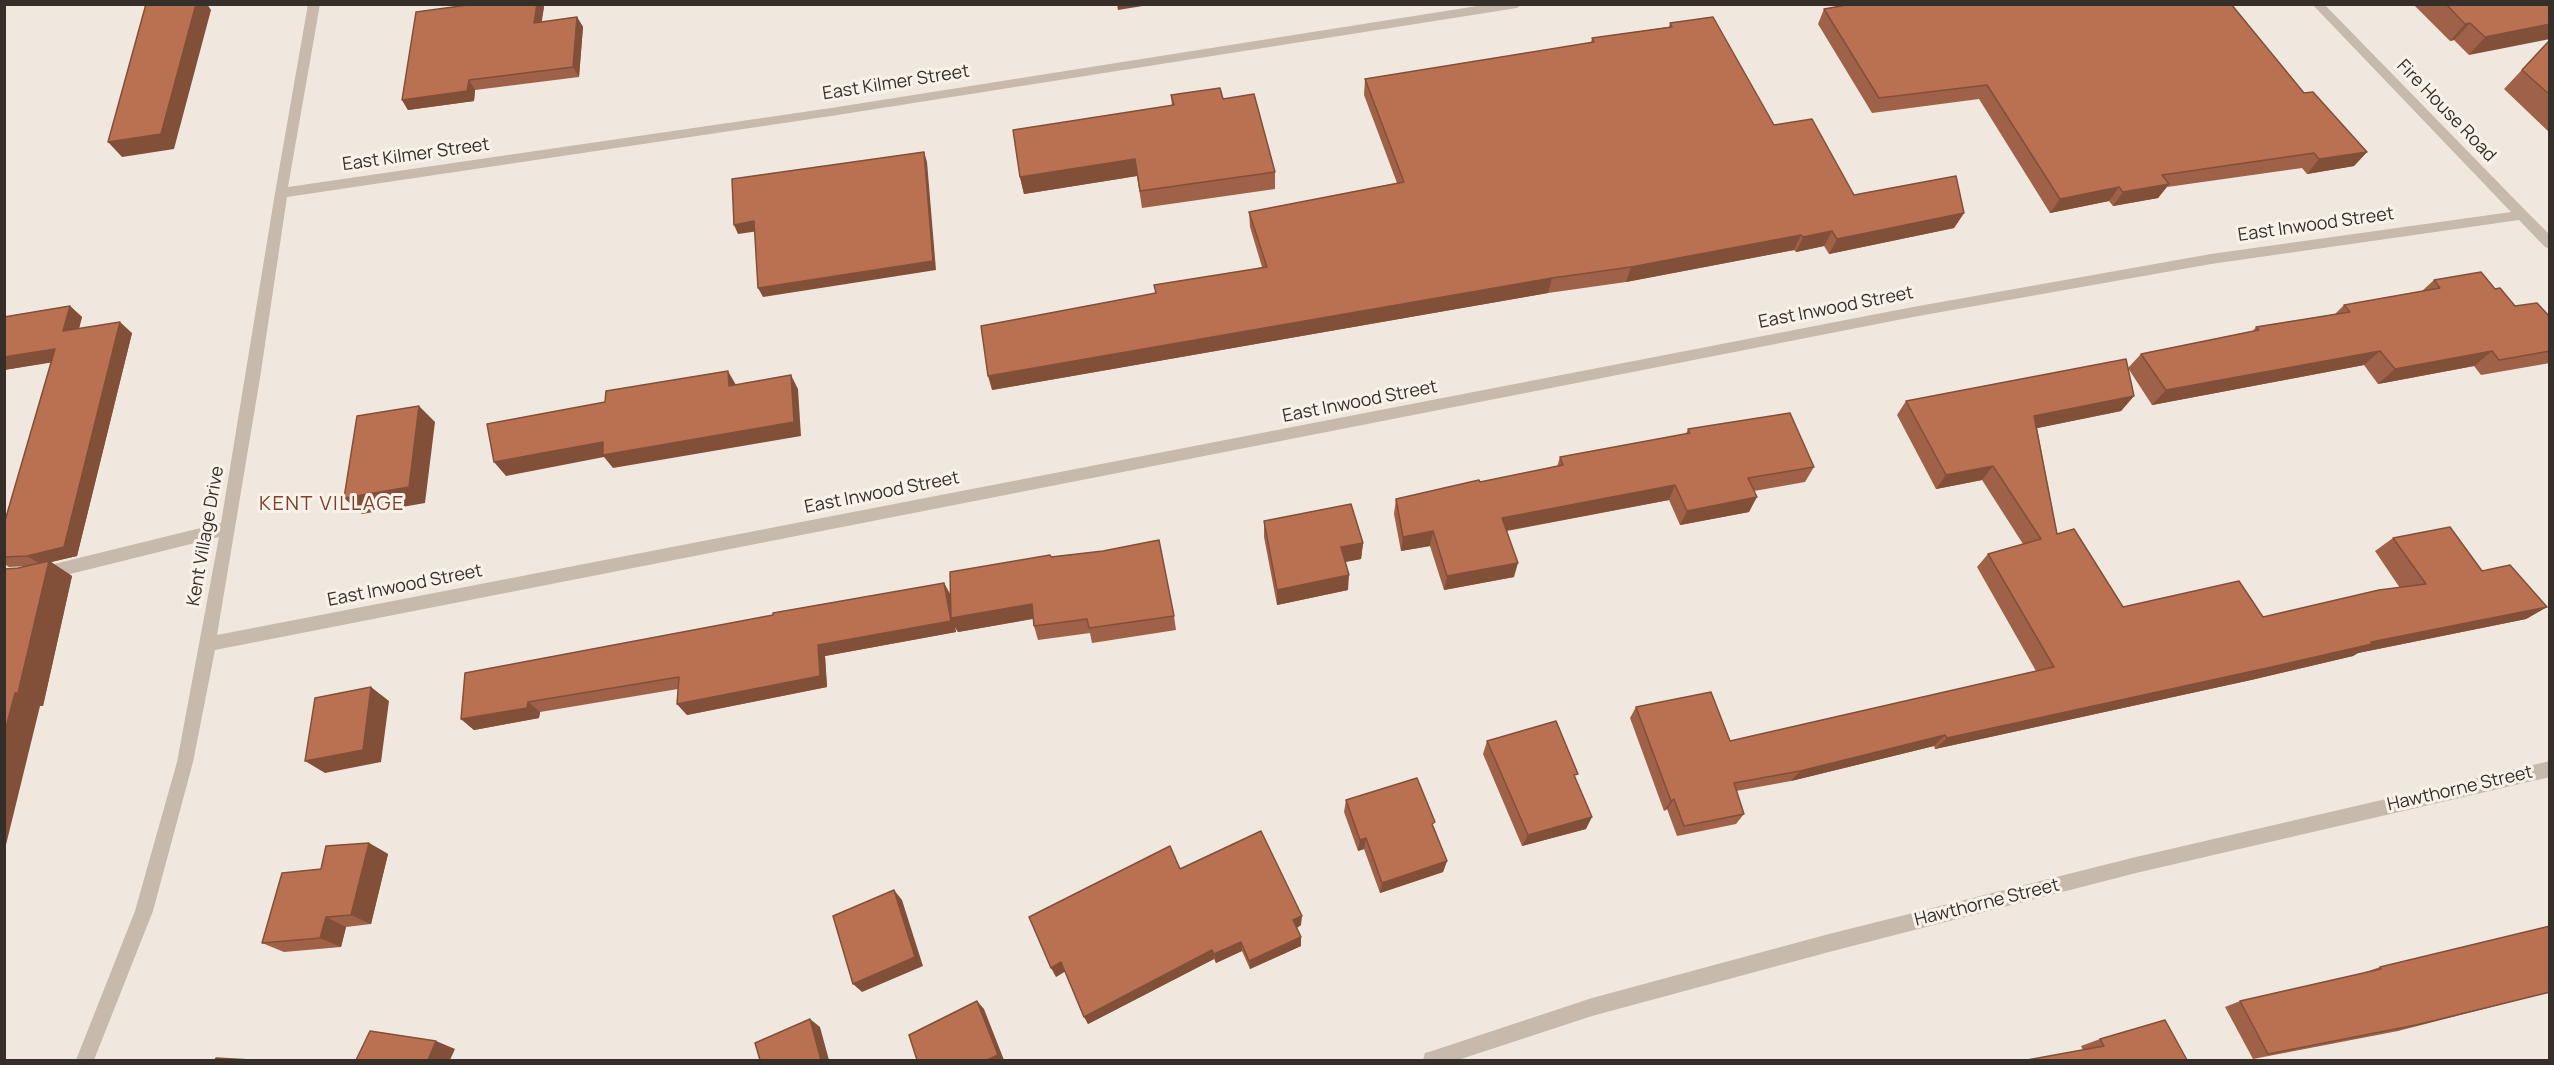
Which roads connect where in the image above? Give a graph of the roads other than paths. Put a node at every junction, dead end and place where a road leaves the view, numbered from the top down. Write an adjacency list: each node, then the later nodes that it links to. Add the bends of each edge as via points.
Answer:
1 (314, 4): 4 (street, Kent Village Drive)
2 (1517, 4): 4 (street, East Kilmer Street, via 831,112)
3 (2317, 4): 5 (street, Fire House Road)
4 (280, 193): 7 (street, Kent Village Drive)
5 (2522, 215): 6 (street, Fire House Road); 9 (street, East Inwood Street, via 2211,260 1913,312)
6 (2550, 244)
7 (228, 528): 8 (street, via 42,574); 9 (street, Kent Village Drive)
8 (4, 577)
9 (208, 644): 11 (street, Kent Village Drive, via 185,762 144,911)
10 (2550, 769): 12 (street, Hawthorne Street, via 2136,865 1829,943 1592,1007)
11 (85, 1060)
12 (1432, 1060)

